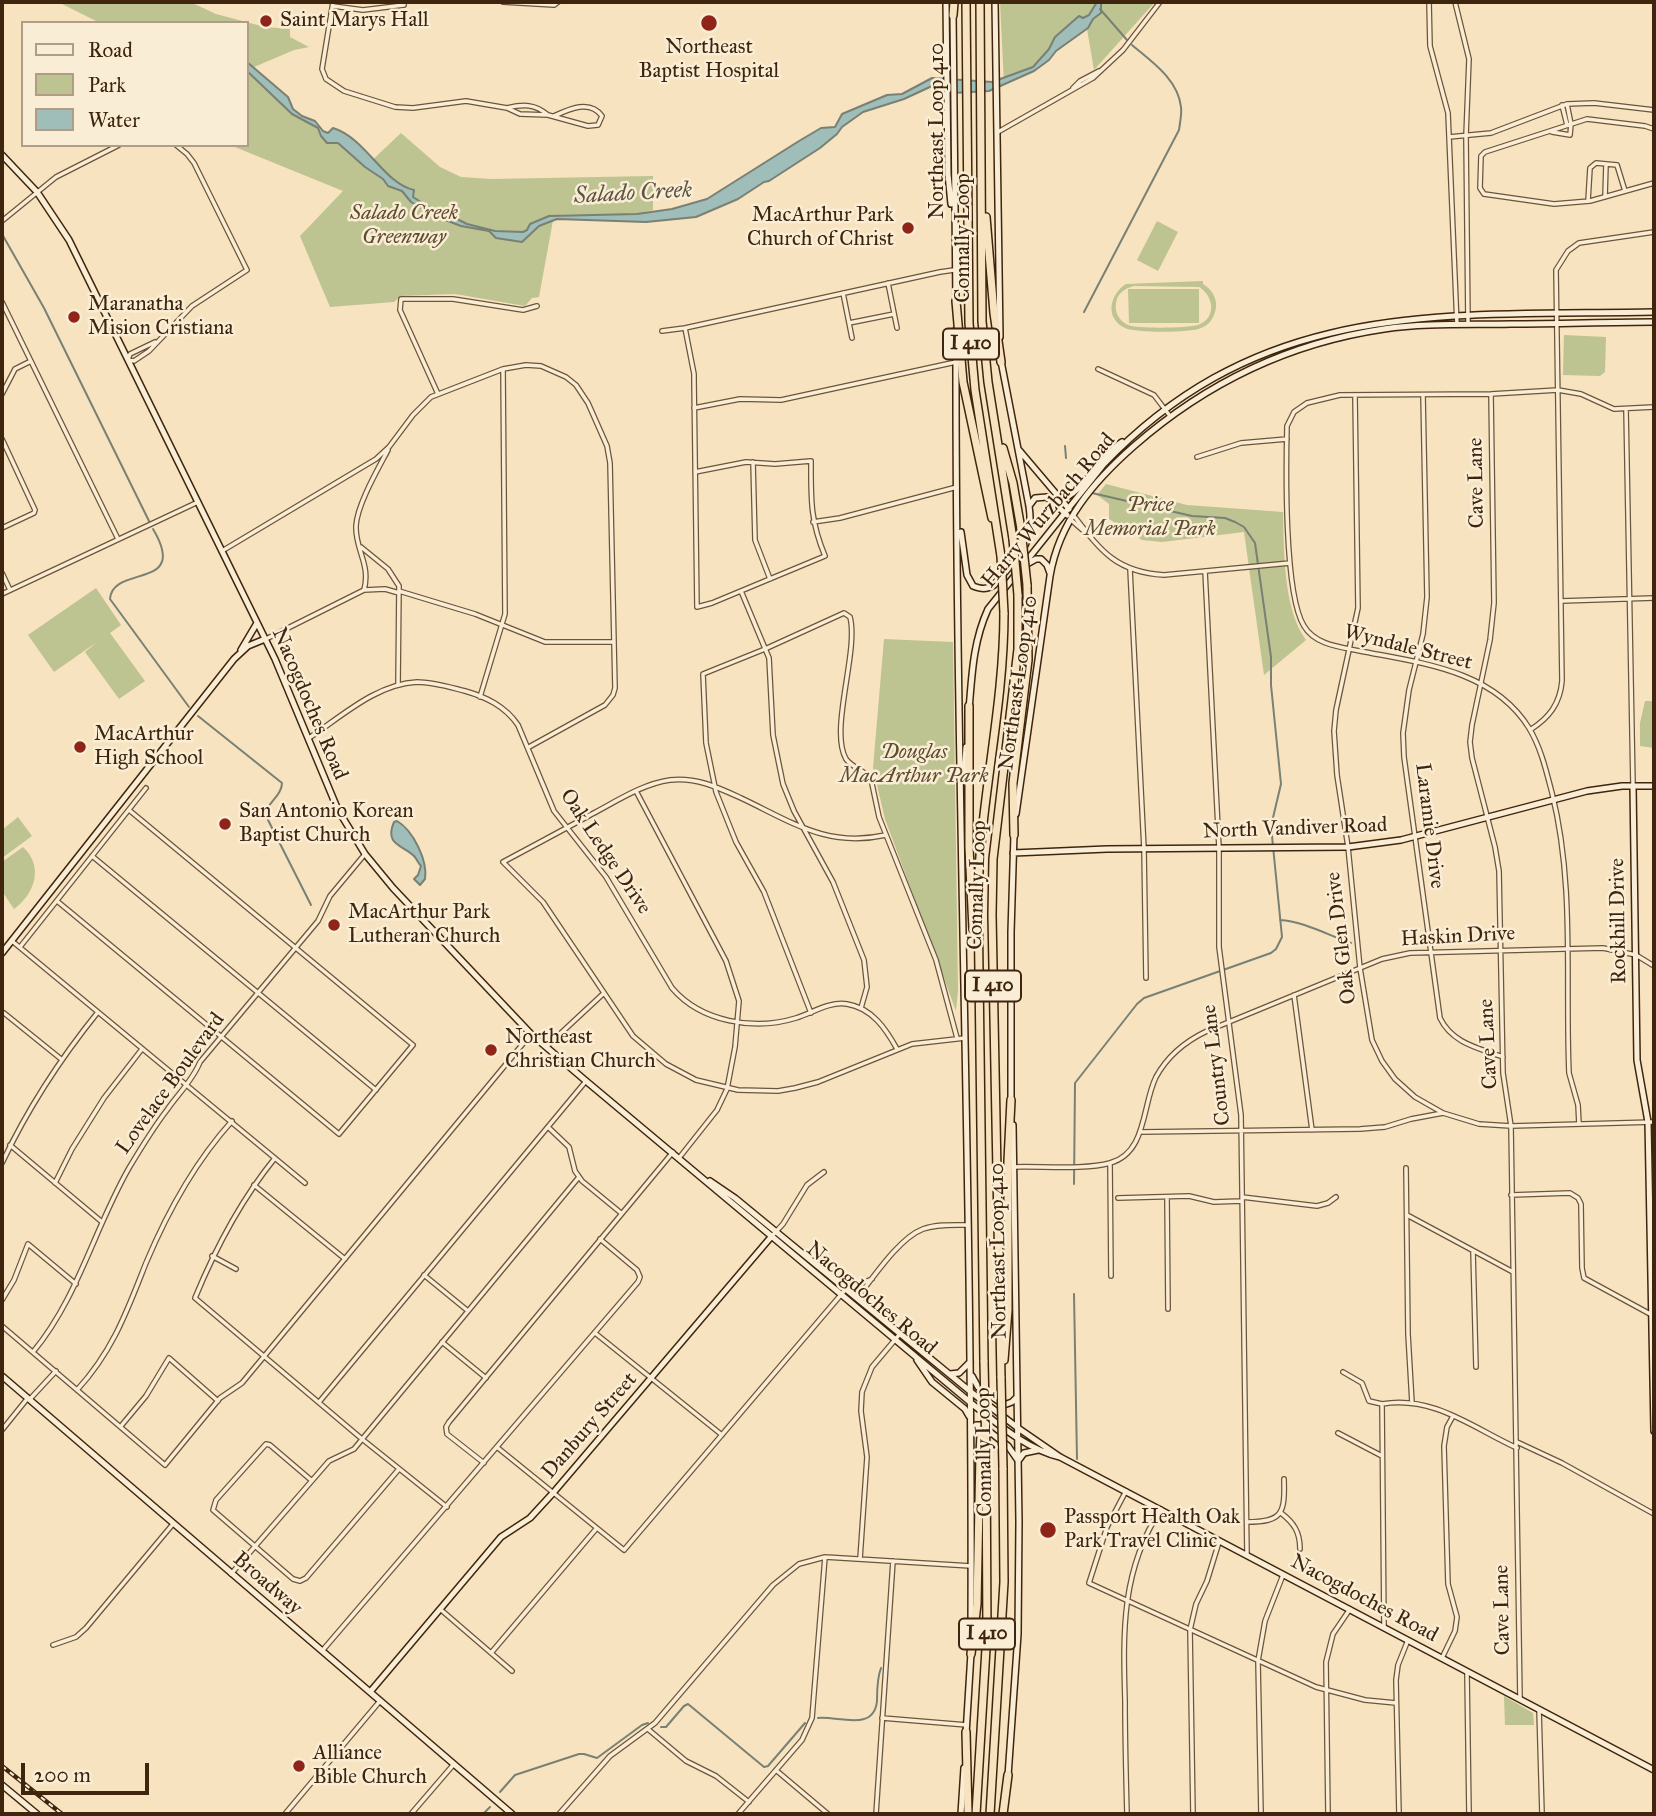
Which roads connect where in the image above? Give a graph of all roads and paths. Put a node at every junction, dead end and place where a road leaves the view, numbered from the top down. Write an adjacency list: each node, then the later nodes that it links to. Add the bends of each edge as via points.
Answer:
1 (503, 2): 10 (street)
2 (558, 2): 10 (street)
3 (946, 2): 36 (main road, via 948,174)
4 (953, 2): 14 (highway)
5 (966, 2): 102 (highway, Connally Loop / I 410, via 971,345)
6 (980, 2): 29 (highway, Connally Loop / I 410)
7 (1160, 2): 21 (street, via 1101,71)
8 (1429, 2): 24 (street, via 1430,46 1445,99)
9 (1455, 2): 23 (street, via 1469,59)
10 (538, 3)
11 (995, 3): 21 (main road)
12 (332, 4): 13 (street, via 363,10); 16 (street, via 323,64 324,75 333,85 357,97 407,109 467,101)
13 (404, 4)
14 (953, 15): 36 (main road, Northeast Loop 410)
15 (1564, 105): 17 (street, via 1594,103); 19 (street); 23 (street, via 1491,133)
16 (507, 108): 18 (street, via 520,114); 18 (street, via 526,104)
17 (1654, 110)
18 (551, 115): 18 (street, via 588,126 598,125 602,116 595,109 579,107)
19 (1569, 125): 20 (street, via 1587,119); 22 (street); 22 (street, via 1569,136)
20 (1654, 130)
21 (998, 132): 66 (main road)
22 (1550, 132): 34 (street, via 1485,152 1480,158 1480,188 1484,194 1554,204)
23 (1465, 136): 24 (street); 48 (street)
24 (1449, 137): 47 (street)
25 (115, 147): 32 (street, via 55,177)
26 (178, 147): 63 (street, via 194,163 247,270 192,306 160,339 135,360)
27 (2, 155): 32 (main road, Nacogdoches Road)
28 (1606, 164): 31 (street, via 1617,165); 33 (street); 34 (street, via 1590,168)
29 (982, 182): 66 (highway); 81 (highway, Connally Loop / I 410, via 982,321)
30 (1654, 183): 31 (street)
31 (1625, 191): 33 (street)
32 (37, 192): 35 (street); 63 (main road, Nacogdoches Road, via 69,240)
33 (1605, 197): 34 (street)
34 (1588, 201)
35 (2, 221)
36 (954, 225): 38 (main road, Northeast Loop 410)
37 (1654, 232): 45 (street, via 1575,245 1556,270)
38 (955, 270): 39 (street); 41 (main road, Northeast Loop 410)
39 (888, 283): 40 (street); 46 (street)
40 (843, 293): 52 (street); 56 (street)
41 (956, 301): 65 (main road, Northeast Loop 410); 102 (highway, via 960,363)
42 (2, 302): 64 (street)
43 (537, 306): 73 (street, via 523,310 453,299 404,298 400,302 403,317)
44 (1654, 312): 45 (main road, Harry Wurzbach Road)
45 (1556, 313): 48 (main road, Harry Wurzbach Road); 53 (street)
46 (894, 314): 52 (street); 57 (street)
47 (1457, 314): 48 (main road, Harry Wurzbach Road); 49 (main road, Harry Wurzbach Road); 54 (street)
48 (1468, 314): 55 (street)
49 (1398, 320): 50 (main road, Harry Wurzbach Road); 58 (street)
50 (1382, 322): 59 (street); 62 (main road, Harry Wurzbach Road)
51 (1654, 322): 53 (main road, Harry Wurzbach Road)
52 (849, 323): 61 (street)
53 (1556, 324): 55 (main road, Harry Wurzbach Road); 71 (street)
54 (1457, 325): 55 (main road, Harry Wurzbach Road); 58 (main road, Harry Wurzbach Road)
55 (1468, 325)
56 (685, 328): 60 (street); 78 (street, via 694,367)
57 (897, 328)
58 (1399, 328): 59 (main road, Harry Wurzbach Road)
59 (1384, 330): 62 (main road, Harry Wurzbach Road)
60 (662, 331)
61 (852, 338)
62 (1318, 340): 67 (main road, Harry Wurzbach Road, via 1280,347); 70 (main road, Harry Wurzbach Road)
63 (128, 360): 93 (main road, Nacogdoches Road)
64 (30, 361): 72 (street, via 15,369); 99 (street)
65 (956, 362): 78 (street, via 781,400 740,399); 91 (main road, Northeast Loop 410)
66 (1001, 362): 87 (main road)
67 (1234, 367): 70 (street); 79 (main road, Harry Wurzbach Road)
68 (503, 369): 73 (street); 119 (street); 121 (street, via 533,364 549,368 566,377 588,403 609,455)
69 (1098, 369): 79 (street, via 1154,395)
70 (1238, 374): 82 (main road, Harry Wurzbach Road)
71 (1558, 390): 74 (street); 80 (street, via 1581,394 1607,408); 117 (street)
72 (2, 394)
73 (438, 394): 86 (street, via 420,408)
74 (1491, 394): 76 (street); 126 (street, Cave Lane, via 1494,603)
75 (1355, 395): 76 (street); 85 (street, via 1302,405 1289,421); 122 (street, Oak Glen Drive, via 1358,608)
76 (1423, 395): 125 (street, Laramie Drive, via 1427,597)
77 (1654, 407): 80 (street)
78 (694, 408): 90 (street)
79 (1165, 409): 82 (street); 83 (main road, Harry Wurzbach Road)
80 (1626, 409): 116 (street, Rockhill Drive)
81 (993, 414): 147 (highway, bridge, via 1013,483 1027,585 1027,689 1013,783); 256 (highway, Connally Loop / I 410, bridge, via 1018,595 1018,649 993,859)
82 (1170, 416): 96 (main road, Harry Wurzbach Road, via 1105,472)
83 (1131, 437): 92 (main road, via 1107,454 1071,496); 96 (main road, Harry Wurzbach Road, via 1104,464)
84 (2, 439): 98 (street, via 35,510)
85 (1287, 439): 88 (street, via 1241,443); 103 (street, Wyndale Street)
86 (389, 447): 100 (street, via 358,517); 101 (street, via 370,463)
87 (1017, 448): 92 (main road); 94 (main road)
88 (1197, 457)
89 (753, 462): 90 (street); 97 (street, via 811,461); 109 (street, via 755,540)
90 (695, 472): 113 (street, via 697,607)
91 (957, 487): 95 (main road, Northeast Loop 410); 97 (street)
92 (1062, 498): 96 (main road)
93 (198, 502): 99 (street); 101 (main road, Nacogdoches Road)
94 (1029, 506): 95 (main road, via 1030,539 988,589 973,586 967,575); 96 (main road, via 1035,498 1047,497)
95 (957, 508): 141 (main road, Northeast Loop 410)
96 (1069, 513): 104 (main road, Harry Wurzbach Road); 105 (street, via 1102,551); 108 (main road, Northeast Loop 410)
97 (813, 522): 109 (street, via 825,556)
98 (2, 528)
99 (118, 539): 110 (street)
100 (361, 547): 111 (street, via 367,574); 112 (street, via 388,569)
101 (222, 551): 118 (main road, Nacogdoches Road)
102 (1001, 556): 169 (highway, Connally Loop / I 410, bridge, via 1000,692 979,856)
103 (1290, 563): 106 (street); 122 (street, Wyndale Street, via 1303,625 1321,641)
104 (1021, 567): 108 (main road, via 1041,559); 129 (main road, Harry Wurzbach Road, via 988,609 980,628)
105 (1130, 569): 106 (street, via 1164,575); 151 (street)
106 (1205, 571): 150 (street, Country Lane)
107 (2, 573): 110 (street)
108 (1050, 576): 147 (main road, Northeast Loop 410)
109 (770, 579): 113 (street)
110 (10, 590): 114 (street)
111 (364, 590): 112 (street); 120 (street)
112 (399, 590): 119 (street); 127 (street)
113 (741, 590): 123 (street)
114 (2, 594)
115 (1654, 598): 116 (street)
116 (1630, 599): 117 (street); 134 (street, Rockhill Drive)
117 (1561, 601): 130 (street, via 1560,696 1549,715)
118 (257, 624): 120 (main road, Nacogdoches Road); 124 (main road)
119 (504, 625): 121 (street, via 545,642); 128 (street)
120 (265, 639): 124 (main road); 131 (main road, Nacogdoches Road)
121 (614, 642): 132 (street, via 615,688 609,702)
122 (1348, 648): 125 (street, Wyndale Street); 149 (street, Oak Glen Drive, via 1334,732)
123 (765, 649): 133 (street, via 703,674 704,722); 144 (street, via 777,760); 146 (street, via 844,613 850,617 844,752 849,762 871,779)
124 (240, 652): 142 (main road)
125 (1415, 662): 126 (street, Wyndale Street); 148 (street, Laramie Drive, via 1403,733)
126 (1480, 683): 130 (street, Wyndale Street, via 1510,705); 140 (street, Cave Lane, via 1470,742)
127 (398, 685): 128 (street, Oak Ledge Drive, via 433,683); 131 (street, Oak Ledge Drive, via 358,704)
128 (480, 696): 132 (street, Oak Ledge Drive, via 510,715)
129 (969, 706): 141 (main road, Harry Wurzbach Road); 169 (highway, via 970,859)
130 (1530, 730): 138 (street, Wyndale Street)
131 (307, 739): 153 (main road, Nacogdoches Road, via 338,810)
132 (529, 747): 143 (street, Oak Ledge Drive, via 548,800)
133 (714, 785): 137 (street, via 673,780); 144 (street); 174 (street, via 736,842 764,892)
134 (1633, 786): 135 (main road, North Vandiver Road); 138 (main road, North Vandiver Road); 163 (main road, Rockhill Drive)
135 (1654, 786)
136 (146, 788): 139 (street)
137 (636, 791): 143 (street); 175 (street, via 729,968 739,1001)
138 (1554, 800): 140 (main road, North Vandiver Road); 159 (street, Wyndale Street, via 1565,862)
139 (129, 810): 145 (street); 158 (street)
140 (1488, 817): 148 (main road, North Vandiver Road); 160 (street, Cave Lane, via 1499,871)
141 (960, 818): 179 (main road, Northeast Loop 410)
142 (102, 827): 145 (street); 156 (main road)
143 (567, 828): 168 (street, via 503,862 543,902); 175 (street, Oak Ledge Drive, via 606,877 677,994 702,1012)
144 (804, 828): 146 (street, via 842,839); 171 (street, via 834,882 864,960 867,987)
145 (110, 833): 154 (street)
146 (886, 835): 180 (street, via 936,960)
147 (1014, 835): 152 (main road, Northeast Loop 410)
148 (1414, 837): 149 (main road, North Vandiver Road); 162 (street, Laramie Drive)
149 (1348, 847): 150 (main road, North Vandiver Road); 165 (street, Oak Glen Drive)
150 (1219, 848): 151 (main road, North Vandiver Road); 176 (street, Country Lane, via 1221,963)
151 (1144, 849): 152 (main road, North Vandiver Road); 166 (street)
152 (1013, 853): 190 (main road, Northeast Loop 410)
153 (365, 854): 158 (street, Lovelace Boulevard); 177 (main road, Nacogdoches Road)
154 (92, 856): 155 (street); 167 (street)
155 (57, 901): 157 (street); 178 (street)
156 (11, 940): 157 (street); 161 (main road)
157 (20, 947): 172 (street)
158 (295, 948): 167 (street, Lovelace Boulevard); 189 (street, via 413,1045)
159 (1568, 949): 160 (street, Haskin Drive); 163 (street, Haskin Drive, via 1603,948); 194 (street, Wyndale Street, via 1569,1073)
160 (1501, 950): 162 (street, Haskin Drive); 184 (street, Cave Lane)
161 (2, 953)
162 (1430, 953): 165 (street, Haskin Drive, via 1393,956); 184 (street, Laramie Drive, via 1443,1026 1463,1042)
163 (1636, 955): 164 (street, Haskin Drive); 193 (main road, Rockhill Drive, via 1637,1060)
164 (1654, 966)
165 (1360, 968): 170 (street, Haskin Drive); 191 (street, Oak Glen Drive, via 1369,1028 1382,1060 1415,1097)
166 (1146, 978)
167 (258, 993): 178 (street, Lovelace Boulevard); 189 (street)
168 (604, 993): 181 (street); 188 (street, via 651,1052 681,1073)
169 (978, 993): 281 (highway, Connally Loop / I 410, bridge)
170 (1294, 995): 176 (street, Haskin Drive); 197 (street)
171 (860, 1008): 174 (street, Oak Ledge Drive, via 838,1003); 183 (street, via 880,1022)
172 (98, 1012): 182 (street); 185 (street)
173 (4, 1013): 185 (street)
174 (811, 1013): 175 (street, Oak Ledge Drive, via 768,1023)
175 (737, 1021): 188 (street)
176 (1229, 1022): 198 (street, Country Lane); 199 (street, Haskin Drive, via 1192,1039 1168,1059 1151,1089)
177 (531, 1034): 181 (main road, Nacogdoches Road); 227 (street)
178 (222, 1037): 187 (street, Lovelace Boulevard); 189 (street, via 339,1134)
179 (965, 1038): 180 (street); 222 (main road, Northeast Loop 410)
180 (957, 1039): 183 (street)
181 (546, 1047): 186 (main road, Nacogdoches Road)
182 (142, 1049): 187 (street); 212 (street, via 104,1098)
183 (897, 1049): 188 (street, via 807,1086 778,1091)
184 (1503, 1057): 196 (street, Cave Lane)
185 (61, 1059): 200 (street)
186 (586, 1081): 195 (street); 201 (main road, Nacogdoches Road)
187 (186, 1084): 192 (street); 221 (street, Lovelace Boulevard, via 147,1137)
188 (727, 1089): 203 (street, via 717,1110)
189 (376, 1090)
190 (1011, 1100): 207 (main road, Northeast Loop 410); 256 (highway, via 1009,1310)
191 (1443, 1113): 196 (street, via 1479,1124); 197 (street, via 1381,1128)
192 (232, 1121): 202 (street); 257 (street, via 191,1176 112,1345)
193 (1651, 1122): 194 (street); 206 (main road, Rockhill Drive)
194 (1579, 1124): 196 (street)
195 (548, 1126): 210 (street, via 569,1147); 230 (street)
196 (1511, 1126): 214 (street, Cave Lane)
197 (1311, 1129): 198 (street)
198 (1241, 1131): 199 (street); 218 (street, Country Lane)
199 (1140, 1132): 205 (street, Haskin Drive, via 1129,1152)
200 (10, 1145): 204 (street); 212 (street)
201 (673, 1152): 203 (main road, Nacogdoches Road); 219 (street)
202 (275, 1158): 211 (street); 213 (street)
203 (680, 1158): 223 (main road, Nacogdoches Road)
204 (2, 1163)
205 (1110, 1163): 207 (street); 231 (street)
206 (1651, 1164): 239 (main road, Rockhill Drive)
207 (1013, 1167): 259 (main road, Northeast Loop 410)
208 (1406, 1168): 220 (street)
209 (824, 1172): 223 (street, Danbury Street, via 807,1185)
210 (579, 1177): 219 (street); 238 (street)
211 (305, 1182)
212 (55, 1183): 221 (street)
213 (254, 1185): 226 (street); 227 (street)
214 (1511, 1195): 229 (street, Cave Lane); 239 (street, via 1570,1193 1578,1198 1584,1278)
215 (1167, 1197): 217 (street); 218 (street, via 1214,1202); 237 (street)
216 (1336, 1197): 218 (street, via 1317,1206)
217 (1118, 1198)
218 (1242, 1199): 295 (street, Country Lane)
219 (621, 1213): 224 (street)
220 (1407, 1215): 225 (street); 263 (street)
221 (102, 1222): 233 (street, Lovelace Boulevard)
222 (967, 1225): 232 (street, via 916,1232); 247 (main road, Northeast Loop 410)
223 (773, 1234): 234 (main road, Nacogdoches Road); 255 (main road, Danbury Street)
224 (600, 1239): 241 (street, via 640,1277); 254 (street)
225 (1473, 1250): 229 (street); 248 (street)
226 (212, 1256): 228 (street); 245 (street, via 195,1298)
227 (345, 1259): 245 (street)
228 (236, 1269)
229 (1513, 1272): 277 (street, Cave Lane)
230 (424, 1275): 238 (street); 262 (street)
231 (1111, 1276)
232 (872, 1279): 234 (street); 235 (street)
233 (76, 1284): 236 (street, via 28,1244); 244 (street, Lovelace Boulevard)
234 (843, 1292): 235 (main road, Nacogdoches Road); 242 (main road, Nacogdoches Road); 273 (street)
235 (856, 1299): 242 (main road, Nacogdoches Road)
236 (2, 1300)
237 (1168, 1309)
238 (468, 1311): 243 (street)
239 (1652, 1315): 271 (main road, Rockhill Drive)
240 (2, 1326): 244 (street)
241 (595, 1334): 255 (street); 278 (street)
242 (897, 1337): 246 (main road, Nacogdoches Road); 252 (main road, Nacogdoches Road); 303 (street, via 872,1367 862,1392 867,1457)
243 (442, 1342): 254 (street); 276 (street)
244 (33, 1352): 250 (street)
245 (264, 1356): 261 (street); 262 (street)
246 (915, 1357): 264 (main road, Nacogdoches Road); 267 (main road, via 932,1382 965,1409)
247 (970, 1362): 249 (main road, Northeast Loop 410); 252 (main road, via 959,1373)
248 (1476, 1367)
249 (970, 1370): 258 (main road, Northeast Loop 410); 259 (main road, via 978,1387 1004,1405)
250 (55, 1371): 257 (street); 260 (street)
251 (1343, 1372): 265 (street, via 1362,1383 1369,1401)
252 (947, 1373): 258 (main road, Nacogdoches Road)
253 (2, 1376): 260 (main road, Broadway)
254 (486, 1378): 285 (street, via 446,1427 447,1434)
255 (652, 1378): 273 (street); 290 (main road, Danbury Street)
256 (1001, 1378): 348 (highway, Connally Loop / I 410, bridge, via 1004,1582)
257 (77, 1390): 268 (street)
258 (971, 1392): 264 (main road, Northeast Loop 410); 269 (main road, Nacogdoches Road)
259 (1017, 1397): 269 (main road, Northeast Loop 410)
260 (29, 1399): 270 (street); 296 (main road, Broadway)
261 (218, 1401): 268 (street, via 165,1465); 268 (street, via 169,1358)
262 (320, 1401): 276 (street)
263 (1412, 1403): 265 (street); 266 (street)
264 (971, 1404): 267 (main road, Northeast Loop 410); 275 (main road, Nacogdoches Road)
265 (1382, 1404): 282 (street)
266 (1453, 1416): 279 (street); 318 (street, via 1445,1437 1445,1460 1448,1584 1457,1624)
267 (970, 1419): 274 (main road, Northeast Loop 410)
268 (120, 1427)
269 (1017, 1428): 275 (main road, Northeast Loop 410); 283 (main road, Nacogdoches Road)
270 (2, 1430)
271 (1654, 1431)
272 (1338, 1433): 282 (street)
273 (722, 1435): 297 (street, via 624,1550)
274 (970, 1436): 284 (main road, via 974,1427 981,1425 1009,1446); 305 (main road, Northeast Loop 410)
275 (1017, 1438): 280 (main road, Nacogdoches Road); 284 (main road, Northeast Loop 410)
276 (362, 1439): 286 (street); 288 (street)
277 (1516, 1441): 279 (street, Cave Lane); 294 (street)
278 (498, 1448): 285 (street); 290 (street)
279 (1517, 1448): 324 (street, Cave Lane)
280 (1039, 1450): 283 (main road, Nacogdoches Road); 284 (main road, via 1026,1452)
281 (983, 1454): 317 (highway); 347 (highway, Connally Loop / I 410, via 987,1632)
282 (1382, 1456): 311 (street)
283 (1060, 1457): 289 (main road, Nacogdoches Road)
284 (1018, 1461): 334 (main road, Northeast Loop 410, via 1018,1634)
285 (484, 1463): 291 (street)
286 (399, 1469): 291 (street); 299 (street, via 303,1580 293,1579)
287 (1284, 1479): 293 (street)
288 (312, 1480): 299 (street); 299 (street, via 270,1445 261,1447 212,1507)
289 (1126, 1491): 292 (main road, Nacogdoches Road); 308 (street, via 1107,1527 1089,1583)
290 (553, 1493): 297 (street); 309 (main road, Danbury Street, via 530,1518 501,1536)
291 (447, 1507): 315 (street)
292 (1161, 1510): 298 (main road, Nacogdoches Road); 308 (street, via 1143,1542)
293 (1281, 1513): 295 (street, via 1272,1520); 300 (street, via 1297,1531)
294 (1654, 1514)
295 (1247, 1522): 301 (street, Country Lane)
296 (173, 1524): 306 (main road, Broadway); 314 (street, via 86,1628)
297 (596, 1528): 316 (street)
298 (1220, 1541): 301 (main road, Nacogdoches Road); 312 (street)
299 (255, 1546): 306 (street)
300 (1300, 1549)
301 (1247, 1555): 307 (main road, Nacogdoches Road)
302 (825, 1557): 303 (street); 330 (street, via 799,1564 779,1578); 333 (street, via 814,1710 802,1740)
303 (860, 1559): 304 (street)
304 (893, 1561): 305 (street); 328 (street)
305 (971, 1566): 317 (main road, Northeast Loop 410)
306 (231, 1574): 315 (main road, Broadway)
307 (1283, 1574): 310 (main road, Nacogdoches Road); 319 (street, via 1265,1621)
308 (1127, 1600): 312 (street); 350 (street)
309 (440, 1609): 316 (street); 323 (main road, Danbury Street)
310 (1350, 1609): 311 (main road, Nacogdoches Road); 322 (street, via 1330,1643)
311 (1384, 1627): 313 (main road, Nacogdoches Road)
312 (1190, 1630): 319 (street); 351 (street)
313 (1408, 1640): 318 (main road, Nacogdoches Road); 326 (street, via 1397,1672)
314 (52, 1646)
315 (322, 1651): 323 (main road, Broadway)
316 (491, 1653): 320 (street)
317 (971, 1654): 329 (main road, Northeast Loop 410)
318 (1442, 1658): 321 (main road, Nacogdoches Road)
319 (1258, 1661): 322 (street); 352 (street)
320 (512, 1671)
321 (1467, 1671): 324 (main road, Nacogdoches Road); 355 (street)
322 (1326, 1691): 326 (street); 353 (street)
323 (370, 1692): 325 (main road, Broadway)
324 (1520, 1699): 327 (main road, Nacogdoches Road)
325 (380, 1701): 331 (main road, Broadway); 338 (street)
326 (1396, 1703): 354 (street)
327 (1539, 1709): 332 (main road, Nacogdoches Road); 356 (street)
328 (883, 1718): 329 (street); 344 (street)
329 (966, 1729): 345 (main road, Northeast Loop 410); 346 (highway)
330 (648, 1730): 336 (street); 341 (street, via 610,1756)
331 (454, 1764): 339 (street); 340 (main road, Broadway)
332 (1654, 1770)
333 (777, 1771): 336 (street); 343 (street)
334 (1009, 1775): 349 (highway)
335 (2, 1785): 337 (main road)
336 (749, 1802): 342 (street)
337 (37, 1814)
338 (285, 1814)
339 (411, 1814)
340 (512, 1814)
341 (559, 1814)
342 (738, 1814)
343 (828, 1814)
344 (876, 1814)
345 (961, 1814)
346 (968, 1814)
347 (976, 1814)
348 (990, 1814)
349 (1005, 1814)
350 (1127, 1814)
351 (1193, 1814)
352 (1261, 1814)
353 (1328, 1814)
354 (1399, 1814)
355 (1469, 1814)
356 (1542, 1814)

